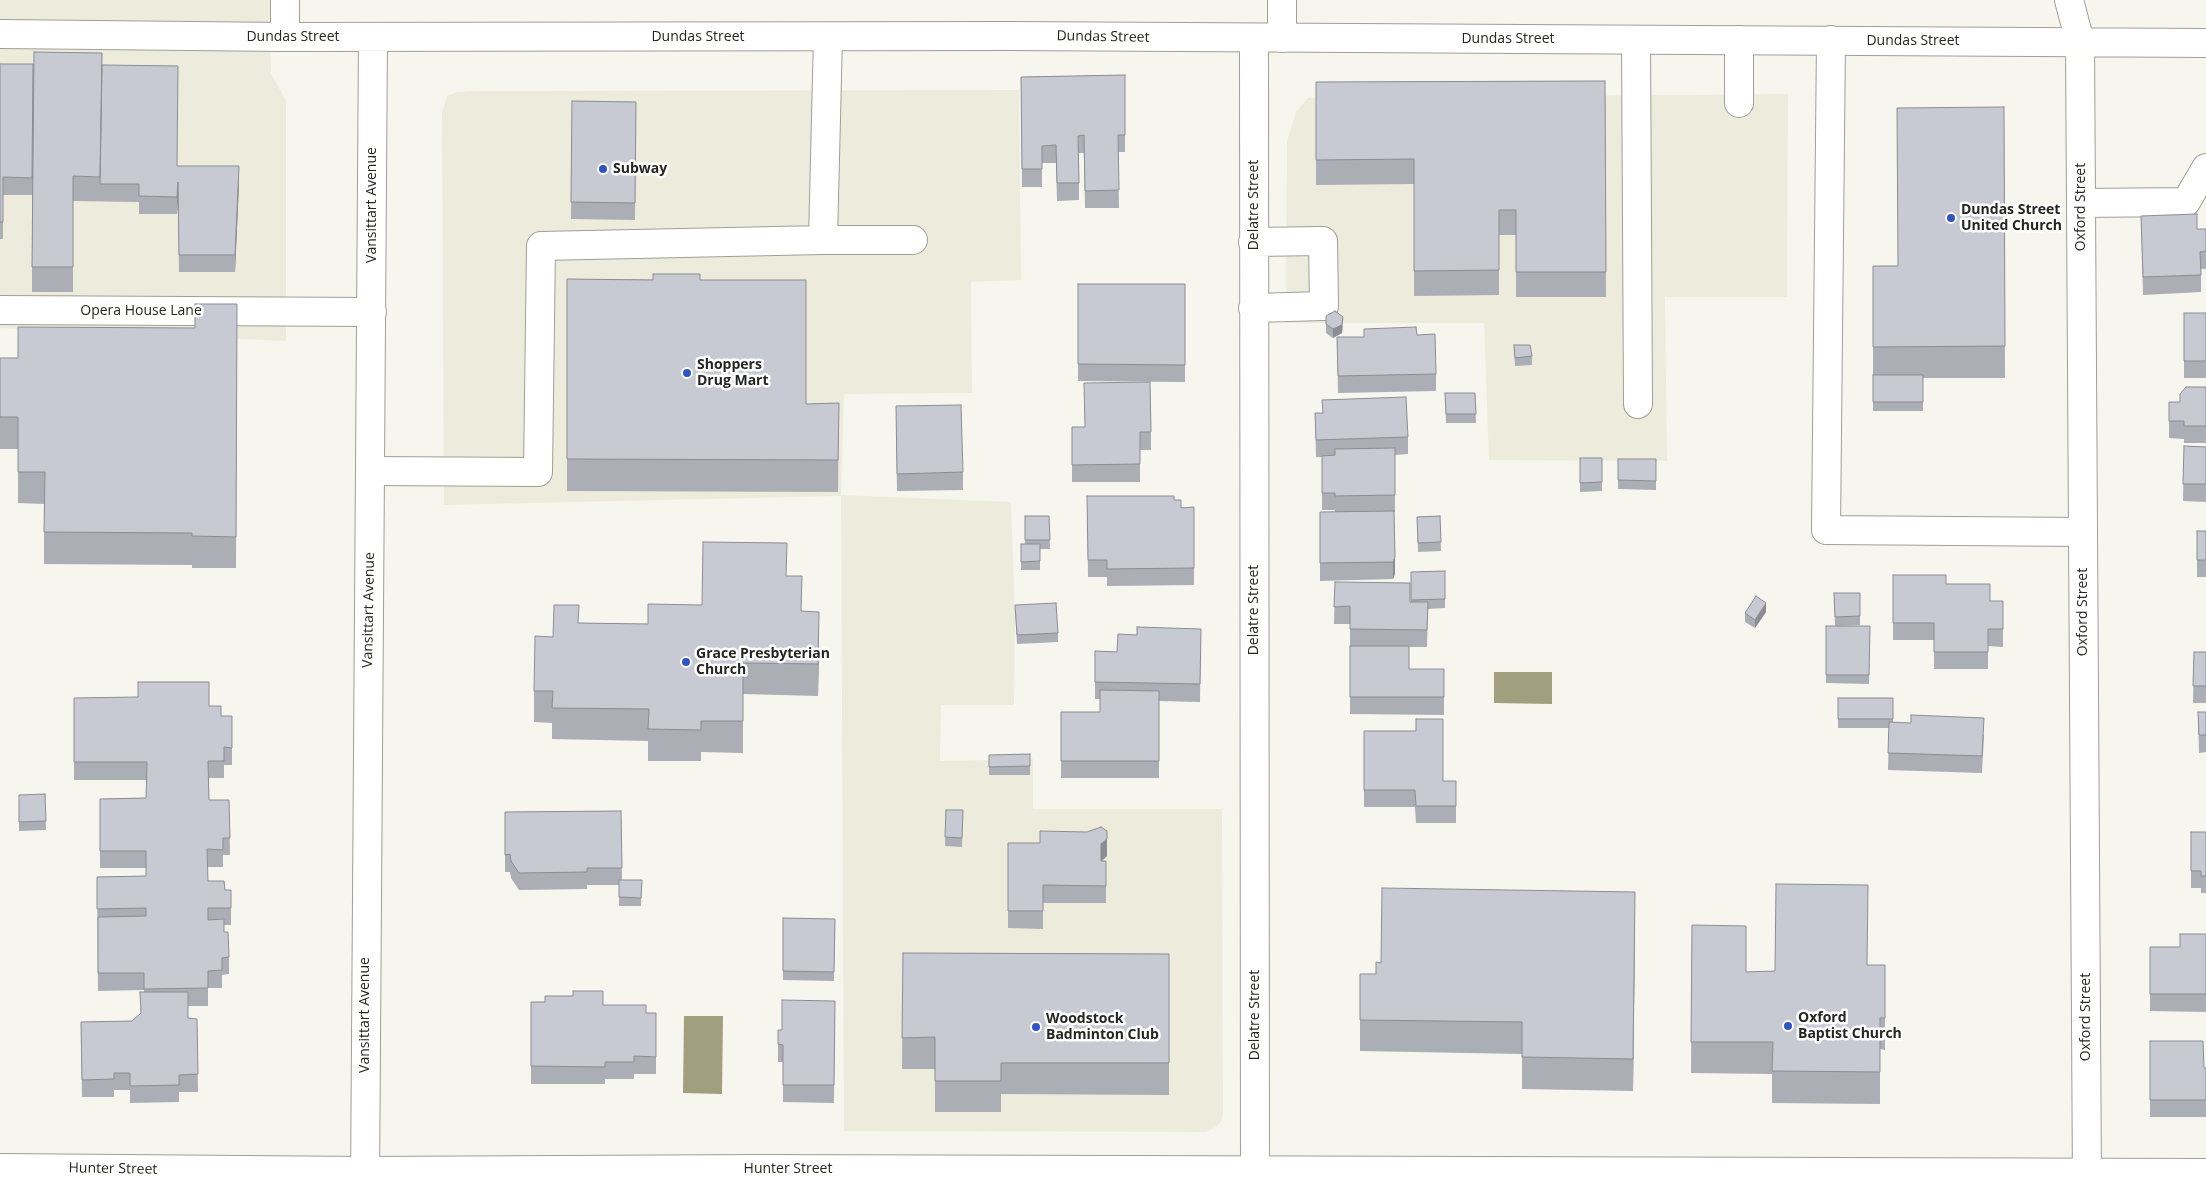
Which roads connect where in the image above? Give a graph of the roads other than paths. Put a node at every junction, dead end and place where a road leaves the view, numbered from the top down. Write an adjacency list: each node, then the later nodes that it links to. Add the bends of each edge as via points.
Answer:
1 (285, 0): 5 (main road)
2 (1282, 0): 9 (main road)
3 (2069, 0): 13 (main road, Oxford Street)
4 (0, 34): 5 (main road, Dundas Street)
5 (285, 37): 6 (main road, Dundas Street)
6 (373, 37): 7 (main road, Dundas Street); 23 (main road, Vansittart Avenue)
7 (828, 37): 8 (main road, Dundas Street); 18 (main road)
8 (1254, 38): 9 (main road, Dundas Street); 20 (main road, Delatre Street)
9 (1282, 38): 10 (main road, Dundas Street)
10 (1636, 40): 11 (main road, Dundas Street); 24 (main road)
11 (1739, 40): 12 (main road, Dundas Street); 15 (main road)
12 (1831, 40): 13 (main road, Dundas Street); 26 (main road, via 1826,530)
13 (2080, 42): 14 (main road, Dundas Street); 17 (main road, Oxford Street)
14 (2206, 42)
15 (1739, 104)
16 (2206, 168): 17 (main road, via 2186,202)
17 (2080, 203): 26 (main road, Oxford Street)
18 (823, 240): 19 (main road); 25 (main road, via 541,246 538,472)
19 (912, 240)
20 (1253, 242): 21 (main road, Delatre Street); 21 (main road, via 1323,241 1324,306)
21 (1253, 308): 29 (main road, Delatre Street)
22 (0, 310): 23 (main road, Opera House Lane)
23 (372, 312): 25 (main road, Vansittart Avenue)
24 (1638, 404)
25 (371, 471): 30 (main road, Vansittart Avenue)
26 (2082, 532): 31 (main road, Oxford Street)
27 (0, 1168): 30 (main road, Hunter Street)
28 (2206, 1173): 31 (main road, Hunter Street)
29 (1255, 1176): 30 (main road, Hunter Street, via 750,1169); 31 (main road, Hunter Street)
30 (365, 1177)
31 (2087, 1177)

